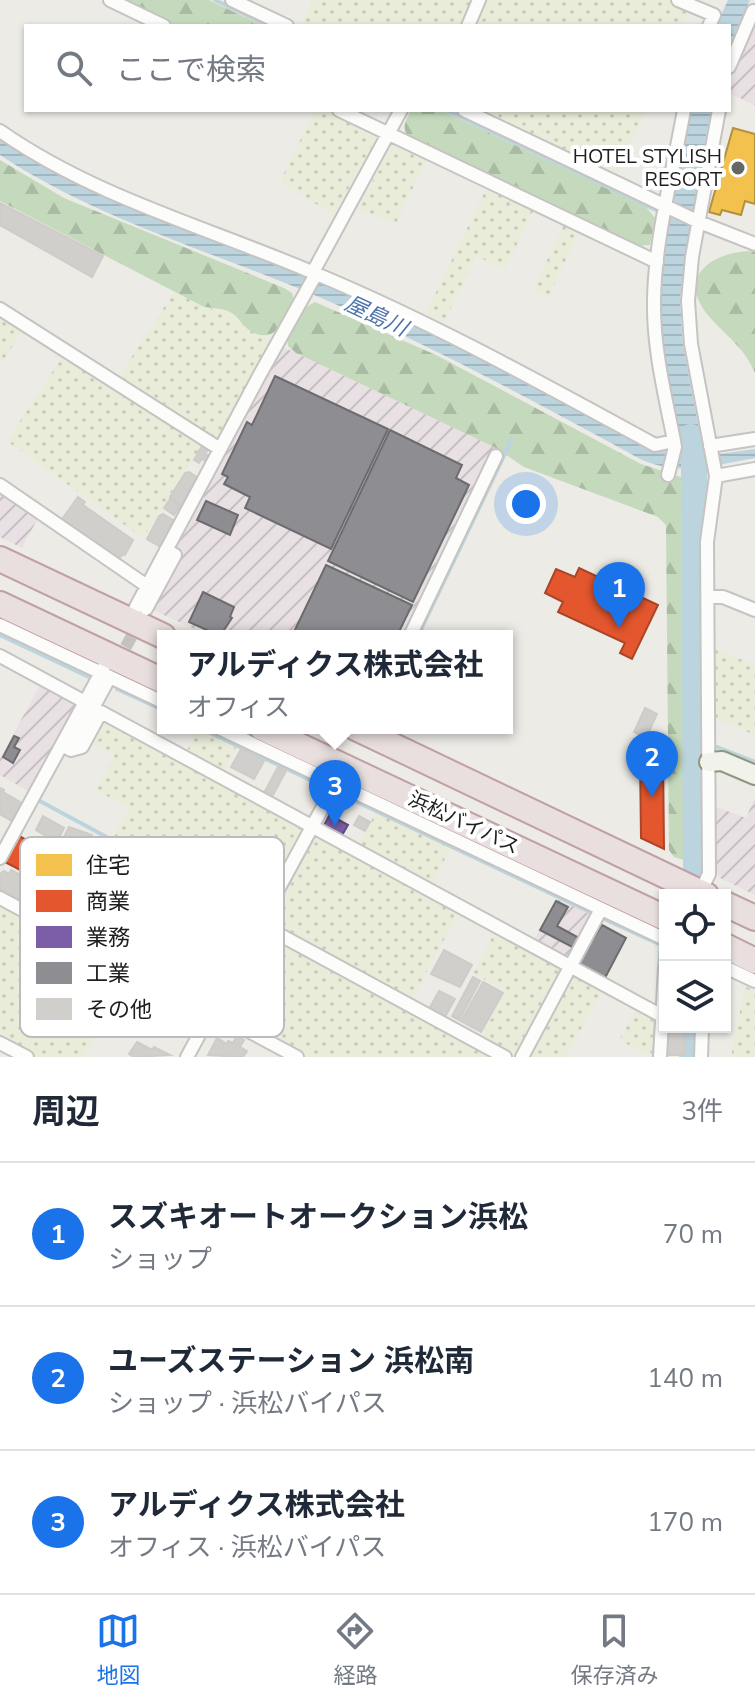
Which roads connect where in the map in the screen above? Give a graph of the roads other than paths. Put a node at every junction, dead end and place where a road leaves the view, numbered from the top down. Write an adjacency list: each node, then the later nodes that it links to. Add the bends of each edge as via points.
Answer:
1 (110, 0): 6 (street)
2 (232, 0): 7 (street)
3 (479, 0): 8 (street)
4 (678, 0): 9 (street, via 714,15)
5 (753, 11): 10 (street)
6 (160, 24)
7 (283, 24)
8 (469, 24)
9 (710, 24)
10 (731, 62)
11 (343, 112): 17 (street)
12 (400, 112): 17 (street)
13 (468, 112): 18 (street)
14 (684, 112): 18 (street)
15 (719, 112): 19 (street)
16 (0, 131): 22 (street, via 89,182)
17 (388, 134): 21 (street); 22 (street)
18 (669, 208): 19 (street); 21 (street)
19 (696, 220): 20 (street); 27 (street, via 689,322)
20 (755, 244)
21 (657, 262): 25 (street, via 655,336)
22 (315, 274): 25 (street, via 472,345 655,445); 26 (street)
23 (0, 309): 26 (street)
24 (755, 439): 27 (street)
25 (675, 445): 31 (street)
26 (220, 449): 33 (street)
27 (711, 449): 30 (street)
28 (496, 456): 43 (street, via 481,474)
29 (755, 469): 30 (street)
30 (715, 472): 37 (street, via 707,542)
31 (669, 474)
32 (0, 485): 35 (street)
33 (166, 550): 35 (street); 40 (street, via 175,555)
34 (0, 559): 40 (highway)
35 (147, 586): 40 (street)
36 (0, 594): 42 (highway)
37 (708, 597): 39 (street); 54 (street)
38 (0, 604): 42 (highway)
39 (755, 610)
40 (138, 614): 44 (highway)
41 (0, 625): 46 (street)
42 (55, 630): 46 (highway)
43 (413, 630)
44 (157, 631)
45 (0, 656): 49 (street)
46 (106, 671): 47 (highway); 48 (street); 49 (street); 53 (street, via 75,741)
47 (157, 680)
48 (157, 699)
49 (85, 702): 53 (street)
50 (234, 734): 55 (street)
51 (272, 734): 55 (highway, 浜松バイパス)
52 (373, 734): 60 (highway, 浜松バイパス)
53 (64, 740): 57 (street, via 71,750 82,747 101,712); 58 (street)
54 (709, 762): 56 (street, via 722,761); 61 (street)
55 (340, 775): 57 (street); 65 (street); 67 (highway, 浜松バイパス)
56 (755, 775)
57 (313, 827): 59 (street); 72 (street)
58 (0, 858)
59 (284, 880)
60 (693, 889)
61 (704, 889)
62 (0, 898): 64 (street)
63 (731, 907): 66 (highway)
64 (20, 909)
65 (601, 909): 68 (street); 72 (street)
66 (755, 918)
67 (659, 926)
68 (659, 926)
69 (284, 937): 84 (street)
70 (731, 949): 71 (highway)
71 (755, 961)
72 (571, 967): 75 (street); 85 (street)
73 (731, 970): 74 (street)
74 (755, 981)
75 (659, 1014)
76 (661, 1033): 86 (street)
77 (702, 1033): 87 (street)
78 (198, 1037): 82 (street)
79 (259, 1037): 83 (street)
80 (0, 1043): 81 (street)
81 (27, 1057)
82 (187, 1057)
83 (297, 1057)
84 (505, 1057)
85 (522, 1057)
86 (660, 1057)
87 (701, 1057)

